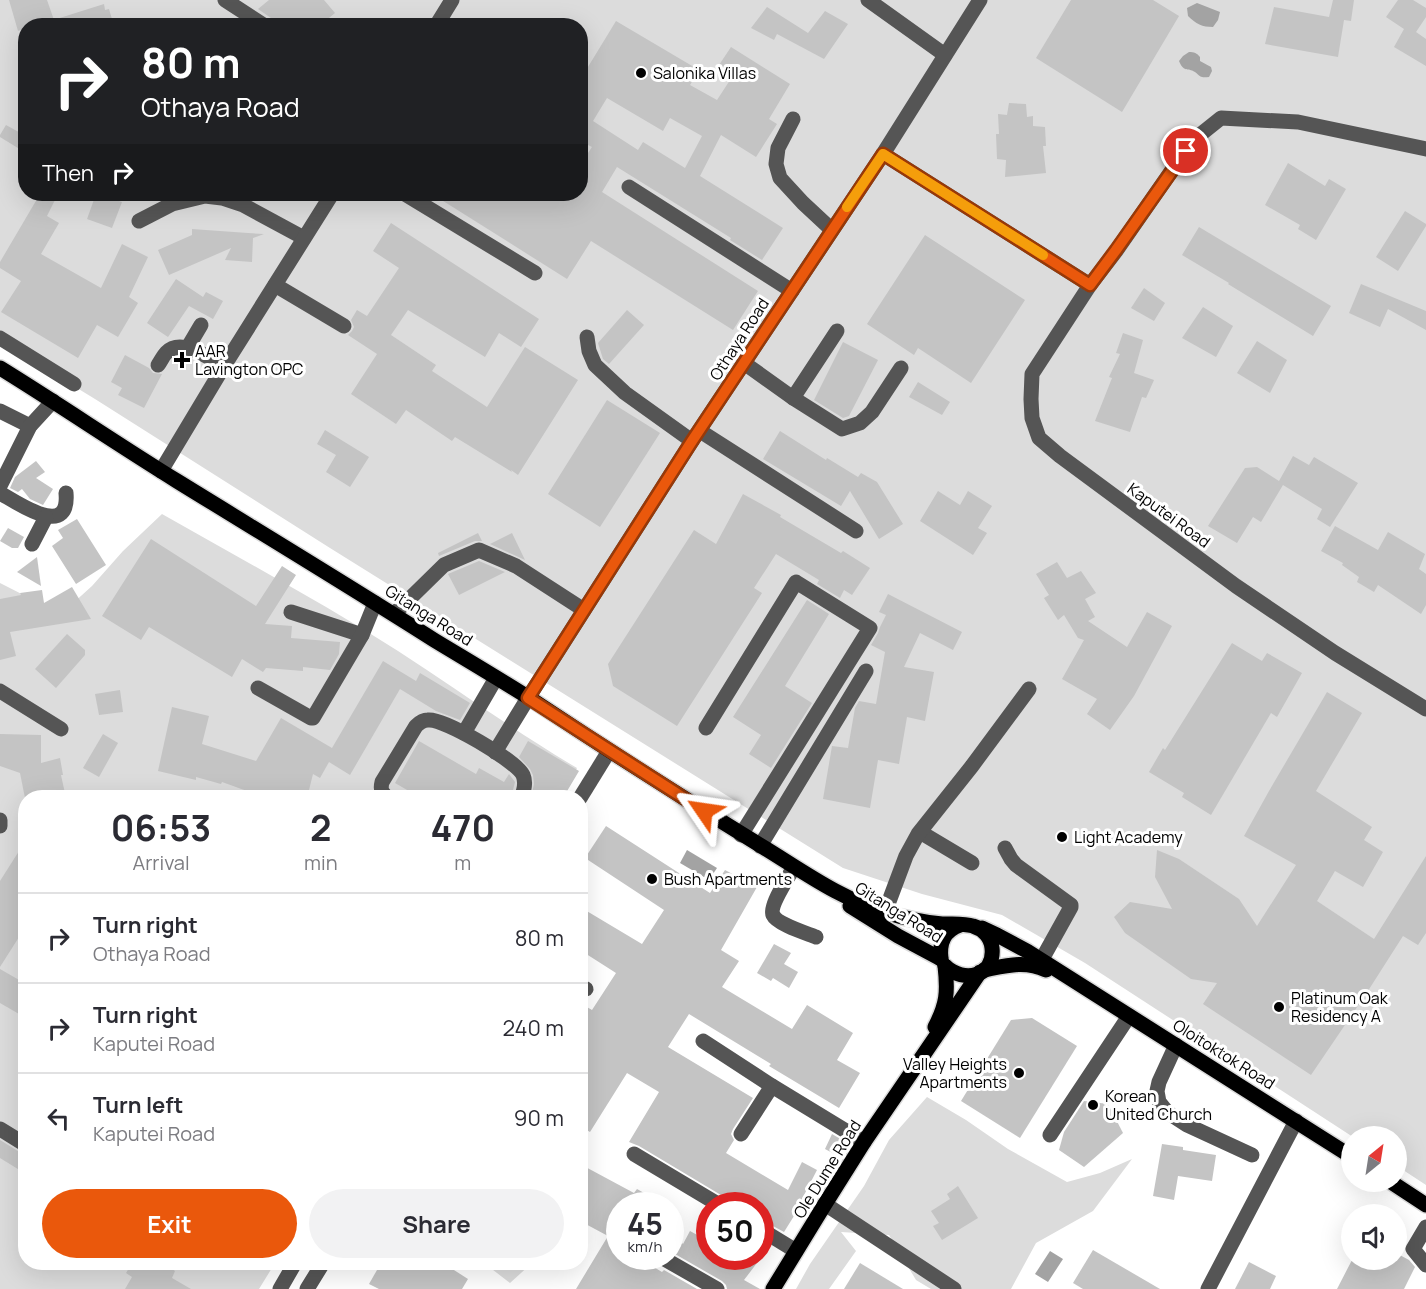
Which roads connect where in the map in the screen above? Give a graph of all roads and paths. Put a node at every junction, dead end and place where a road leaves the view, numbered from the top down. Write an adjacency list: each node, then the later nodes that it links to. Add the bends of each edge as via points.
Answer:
1 (225, 0): 5 (street)
2 (452, 0): 6 (street)
3 (868, 0): 7 (street)
4 (980, 0): 7 (street, Othaya Road)
5 (253, 18)
6 (441, 18)
7 (945, 55): 10 (street, Othaya Road)
8 (793, 119): 17 (street, via 778,148 776,164 780,178)
9 (1426, 149): 21 (street, Kaputei Road, via 1298,122 1221,118 1196,138)
10 (883, 154): 17 (street, Othaya Road); 21 (street)
11 (629, 187): 22 (street)
12 (184, 201): 16 (street)
13 (231, 201): 18 (street)
14 (328, 201): 18 (street)
15 (417, 201): 19 (street)
16 (139, 221)
17 (832, 230): 22 (street, Othaya Road)
18 (304, 238): 20 (street)
19 (535, 273)
20 (275, 285): 24 (street); 32 (street)
21 (1090, 285): 60 (street, Kaputei Road, via 1032,374 1032,418 1039,438 1236,586)
22 (792, 291): 30 (street, Othaya Road)
23 (201, 325): 28 (street)
24 (344, 326)
25 (837, 331): 37 (street)
26 (587, 337): 41 (street, via 595,365 625,393)
27 (0, 338): 29 (street)
28 (188, 347): 31 (street, via 174,347); 32 (street)
29 (34, 360): 35 (street); 36 (street)
30 (744, 363): 37 (street); 41 (street, Othaya Road)
31 (158, 365)
32 (224, 366): 42 (street)
33 (0, 368): 35 (main road, Gitanga Road)
34 (901, 368): 37 (street, via 872,412 860,423 842,429)
35 (25, 383): 38 (main road, Gitanga Road)
36 (74, 384)
37 (793, 398)
38 (53, 401): 40 (street); 42 (main road, Gitanga Road)
39 (0, 411): 40 (street)
40 (30, 426): 43 (street)
41 (696, 436): 47 (street); 50 (street, Othaya Road)
42 (160, 471): 49 (main road, Gitanga Road)
43 (0, 486)
44 (0, 493): 46 (street)
45 (66, 494): 46 (street, via 65,509 60,515)
46 (46, 517): 48 (street)
47 (856, 531)
48 (32, 544)
49 (375, 603): 52 (main road, Gitanga Road); 53 (street)
50 (584, 610): 52 (street, via 516,566 479,550 444,565); 59 (street, Othaya Road)
51 (291, 612): 53 (street)
52 (394, 614): 55 (main road, Gitanga Road)
53 (362, 635): 56 (street, via 313,718)
54 (866, 671): 73 (street)
55 (496, 678): 59 (main road, Gitanga Road); 63 (street)
56 (258, 688)
57 (1029, 689): 71 (street)
58 (0, 691): 62 (street)
59 (528, 698): 64 (main road, Gitanga Road); 65 (street, Othaya Road)
60 (1426, 709)
61 (706, 728): 72 (street, via 796,582 870,628)
62 (61, 729)
63 (464, 733): 65 (street); 66 (street, via 431,720 422,721 382,782)
64 (609, 751): 68 (street); 72 (main road, Gitanga Road)
65 (495, 752): 67 (street, via 518,769)
66 (382, 790)
67 (524, 790)
68 (585, 790)
69 (0, 820): 70 (street)
70 (0, 826)
71 (920, 832): 75 (street); 78 (street, via 906,856)
72 (741, 835): 73 (main road, Gitanga Road)
73 (760, 846): 76 (main road, Gitanga Road)
74 (1005, 848): 82 (street, via 1016,865 1071,905)
75 (972, 863)
76 (794, 867): 77 (main road, Gitanga Road); 81 (street, via 772,907 773,915)
77 (839, 894): 78 (main road, Gitanga Road); 83 (main road, Gitanga Road, via 849,905)
78 (885, 912): 79 (main road, Gitanga Road)
79 (960, 925): 80 (main road, Gitanga Road); 83 (main road, Gitanga Road, via 941,941)
80 (977, 927): 82 (main road, Gitanga Road); 84 (main road, via 992,946 989,963)
81 (816, 937)
82 (1041, 961): 85 (main road, Gitanga Road)
83 (943, 962): 84 (main road, Gitanga Road, via 958,975 973,976); 89 (main road, via 948,986 946,999)
84 (982, 971): 85 (main road, Gitanga Road, via 1027,964); 89 (main road)
85 (1076, 984): 86 (main road, Oloitoktok Road)
86 (1129, 1016): 88 (main road, Oloitoktok Road); 94 (street)
87 (703, 1041): 90 (street)
88 (1176, 1045): 91 (main road, Oloitoktok Road); 99 (street, via 1156,1091 1159,1102 1187,1125)
89 (913, 1070): 96 (main road, Ole Dume Road)
90 (772, 1086): 93 (street); 96 (street)
91 (1296, 1122): 97 (main road, Oloitoktok Road); 116 (street)
92 (0, 1129): 95 (street)
93 (741, 1134)
94 (1050, 1135)
95 (18, 1139)
96 (864, 1142): 102 (main road, Ole Dume Road)
97 (1341, 1150)
98 (634, 1154): 100 (street)
99 (1252, 1155)
100 (698, 1192)
101 (1406, 1192): 103 (main road)
102 (825, 1204): 106 (main road, Ole Dume Road); 115 (street)
103 (1426, 1205)
104 (1426, 1227): 107 (street, via 1413,1249)
105 (774, 1238): 106 (street)
106 (796, 1251): 114 (main road, Ole Dume Road)
107 (1426, 1265)
108 (291, 1270): 111 (street)
109 (319, 1270): 112 (street)
110 (684, 1270): 113 (street)
111 (280, 1289)
112 (307, 1289)
113 (717, 1289)
114 (773, 1289)
115 (954, 1289)
116 (1208, 1289)

